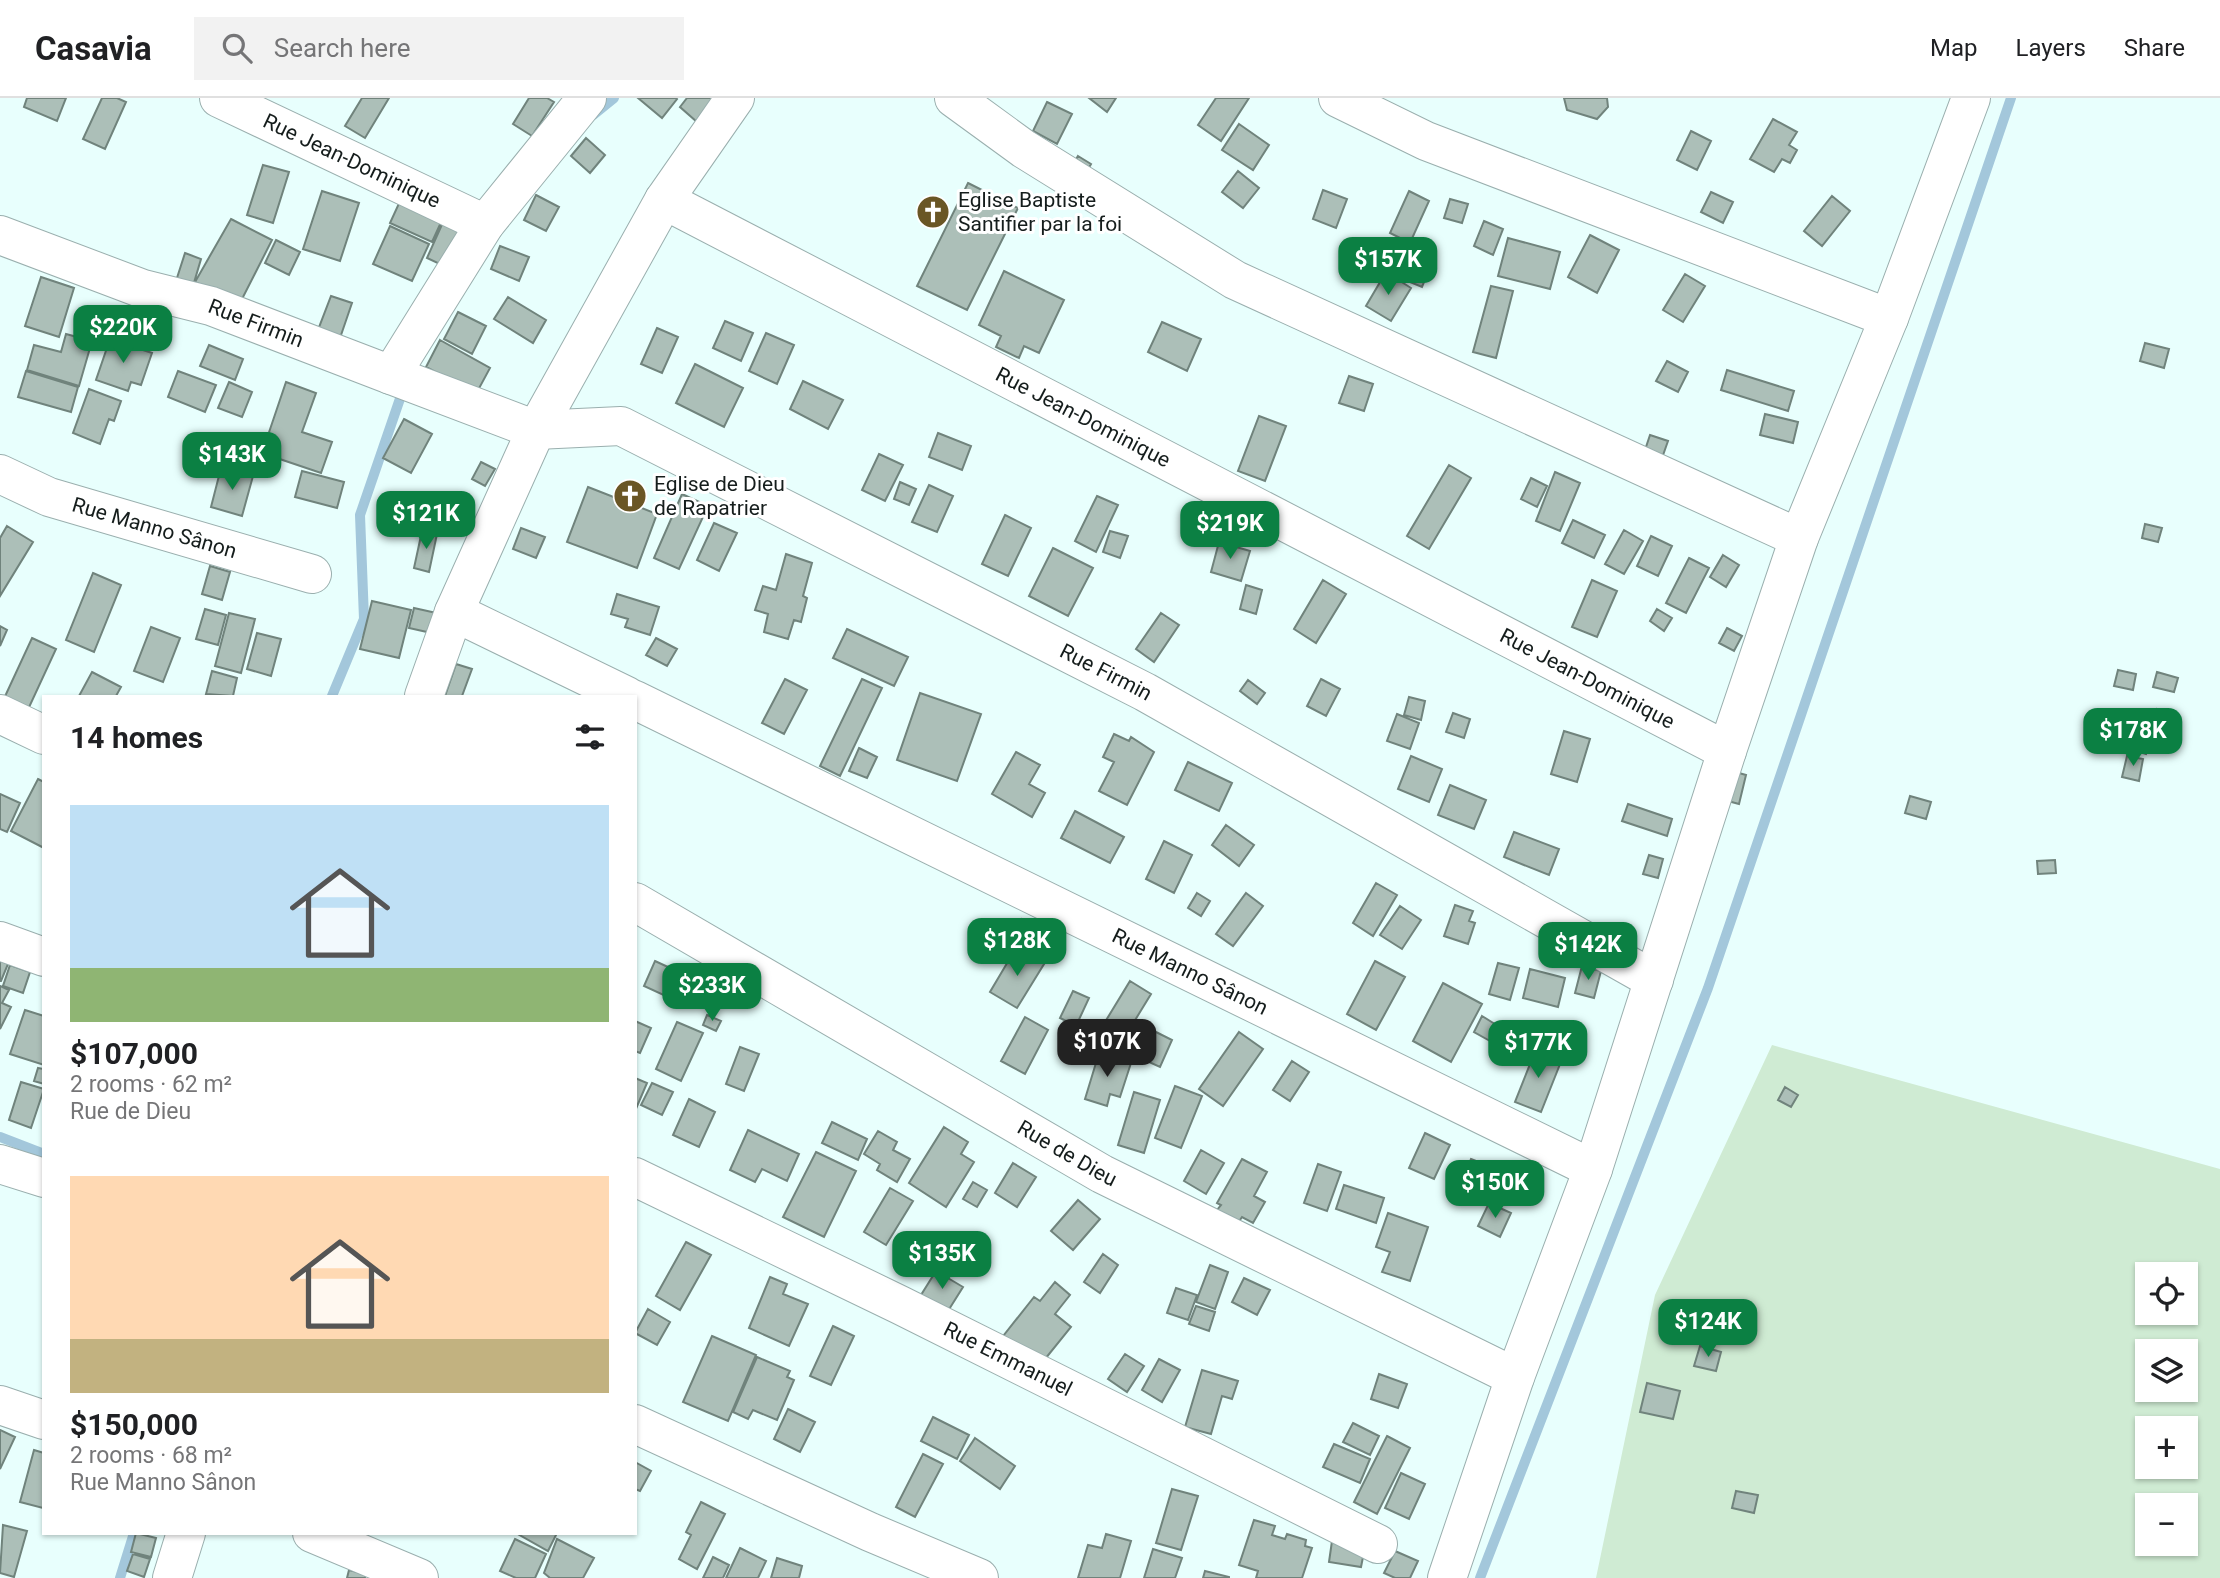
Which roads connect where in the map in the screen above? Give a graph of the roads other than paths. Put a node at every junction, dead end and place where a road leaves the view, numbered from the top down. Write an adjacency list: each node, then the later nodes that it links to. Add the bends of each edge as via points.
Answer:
1 (219, 98): 8 (street, Rue Jean-Dominique)
2 (587, 98): 8 (street)
3 (735, 98): 7 (street)
4 (954, 98): 14 (street, via 1024,149 1235,280)
5 (1338, 98): 10 (street, via 1426,141)
6 (1967, 99): 10 (street)
7 (663, 200): 12 (street); 22 (street, Rue Jean-Dominique)
8 (485, 224): 11 (street)
9 (0, 235): 11 (street, Rue Firmin, via 143,289 211,306)
10 (1889, 318): 14 (street)
11 (391, 375): 12 (street, Rue Firmin)
12 (536, 430): 16 (street); 26 (street, Rue Firmin, via 621,426 1145,692)
13 (0, 474): 15 (street, Rue Manno Sânon, via 49,497)
14 (1799, 538): 22 (street)
15 (312, 574)
16 (454, 612): 17 (street); 18 (street)
17 (425, 695)
18 (625, 695)
19 (637, 701): 28 (street, Rue Manno Sânon)
20 (0, 714): 21 (street)
21 (42, 734)
22 (1727, 751): 26 (street)
23 (637, 903): 31 (street, Rue de Dieu, via 1102,1174)
24 (0, 941): 25 (street)
25 (42, 956)
26 (1654, 980): 28 (street)
27 (0, 1164): 29 (street)
28 (1593, 1170): 31 (street)
29 (42, 1177)
30 (637, 1178): 37 (street, Rue Emmanuel)
31 (1515, 1377): 41 (street)
32 (0, 1405): 33 (street)
33 (42, 1419)
34 (637, 1425): 40 (street)
35 (185, 1535): 38 (street)
36 (317, 1535): 39 (street)
37 (1378, 1544)
38 (172, 1578)
39 (419, 1578)
40 (979, 1578)
41 (1447, 1578)

